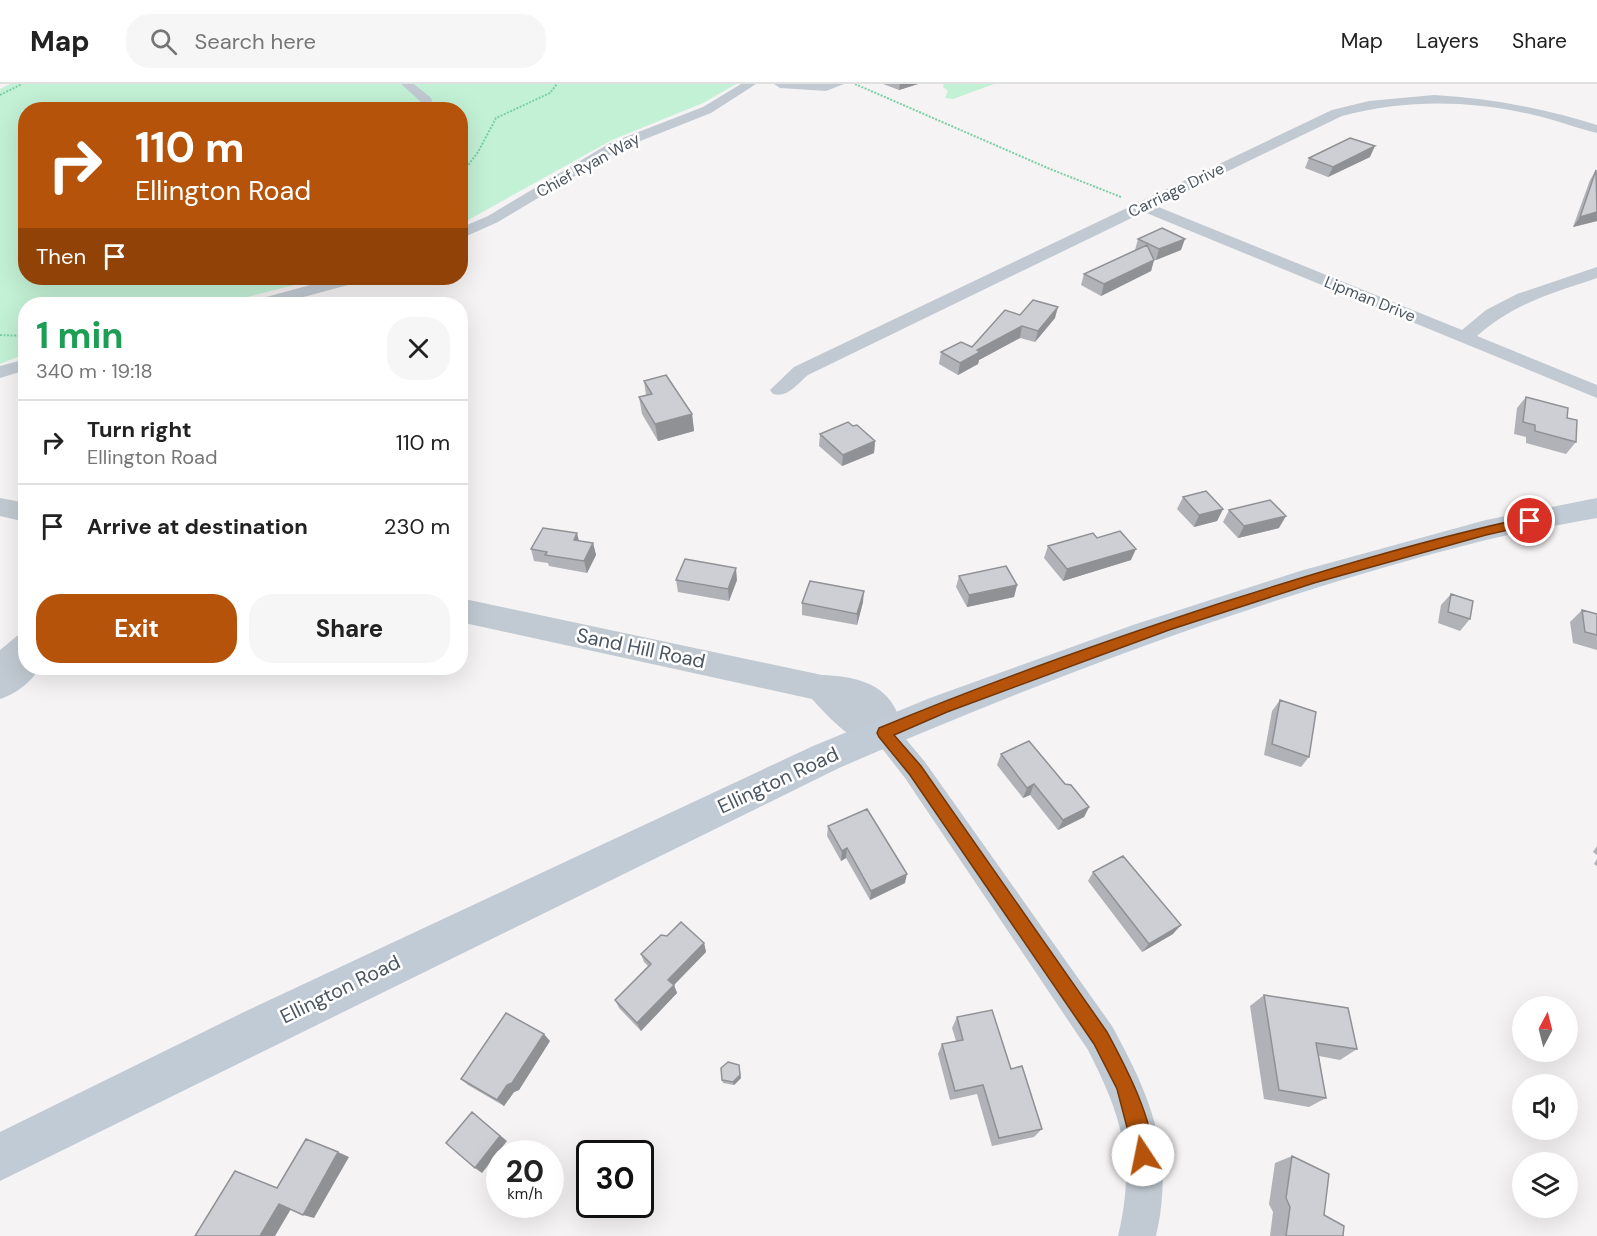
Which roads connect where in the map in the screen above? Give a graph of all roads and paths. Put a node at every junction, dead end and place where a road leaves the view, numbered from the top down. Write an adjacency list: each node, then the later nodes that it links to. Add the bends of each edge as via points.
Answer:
1 (22, 84): 8 (path)
2 (407, 84): 9 (street)
3 (557, 84): 11 (path, via 550,93 496,118)
4 (750, 84): 13 (street, Chief Ryan Way, via 707,111 615,146)
5 (780, 84): 6 (street)
6 (838, 84)
7 (854, 84): 12 (path)
8 (0, 95)
9 (425, 102)
10 (1597, 129): 12 (street, Carriage Drive, via 1518,108 1458,101 1408,99 1365,104 1337,113)
11 (468, 165)
12 (1143, 206): 19 (street, Lipman Drive); 22 (street, Carriage Drive, via 801,371)
13 (468, 230)
14 (1597, 272): 19 (street, via 1523,298 1492,314)
15 (328, 285): 16 (street)
16 (286, 297)
17 (0, 335): 18 (path)
18 (18, 336)
19 (1465, 337): 23 (street, Lipman Drive)
20 (18, 366): 21 (street)
21 (0, 372)
22 (780, 390)
23 (1597, 392)
24 (0, 507): 26 (street)
25 (1597, 508): 32 (main road, Ellington Road, via 1486,531 1311,579 1123,641)
26 (18, 511)
27 (468, 612): 32 (street, Sand Hill Road, via 822,688 857,723)
28 (18, 650): 29 (street)
29 (0, 665)
30 (18, 674): 31 (street)
31 (0, 689)
32 (884, 733): 33 (main road, Ellington Road, via 365,977); 34 (street, via 915,770 1100,1038 1125,1085 1143,1155 1145,1195)
33 (0, 1157)
34 (1137, 1236)

